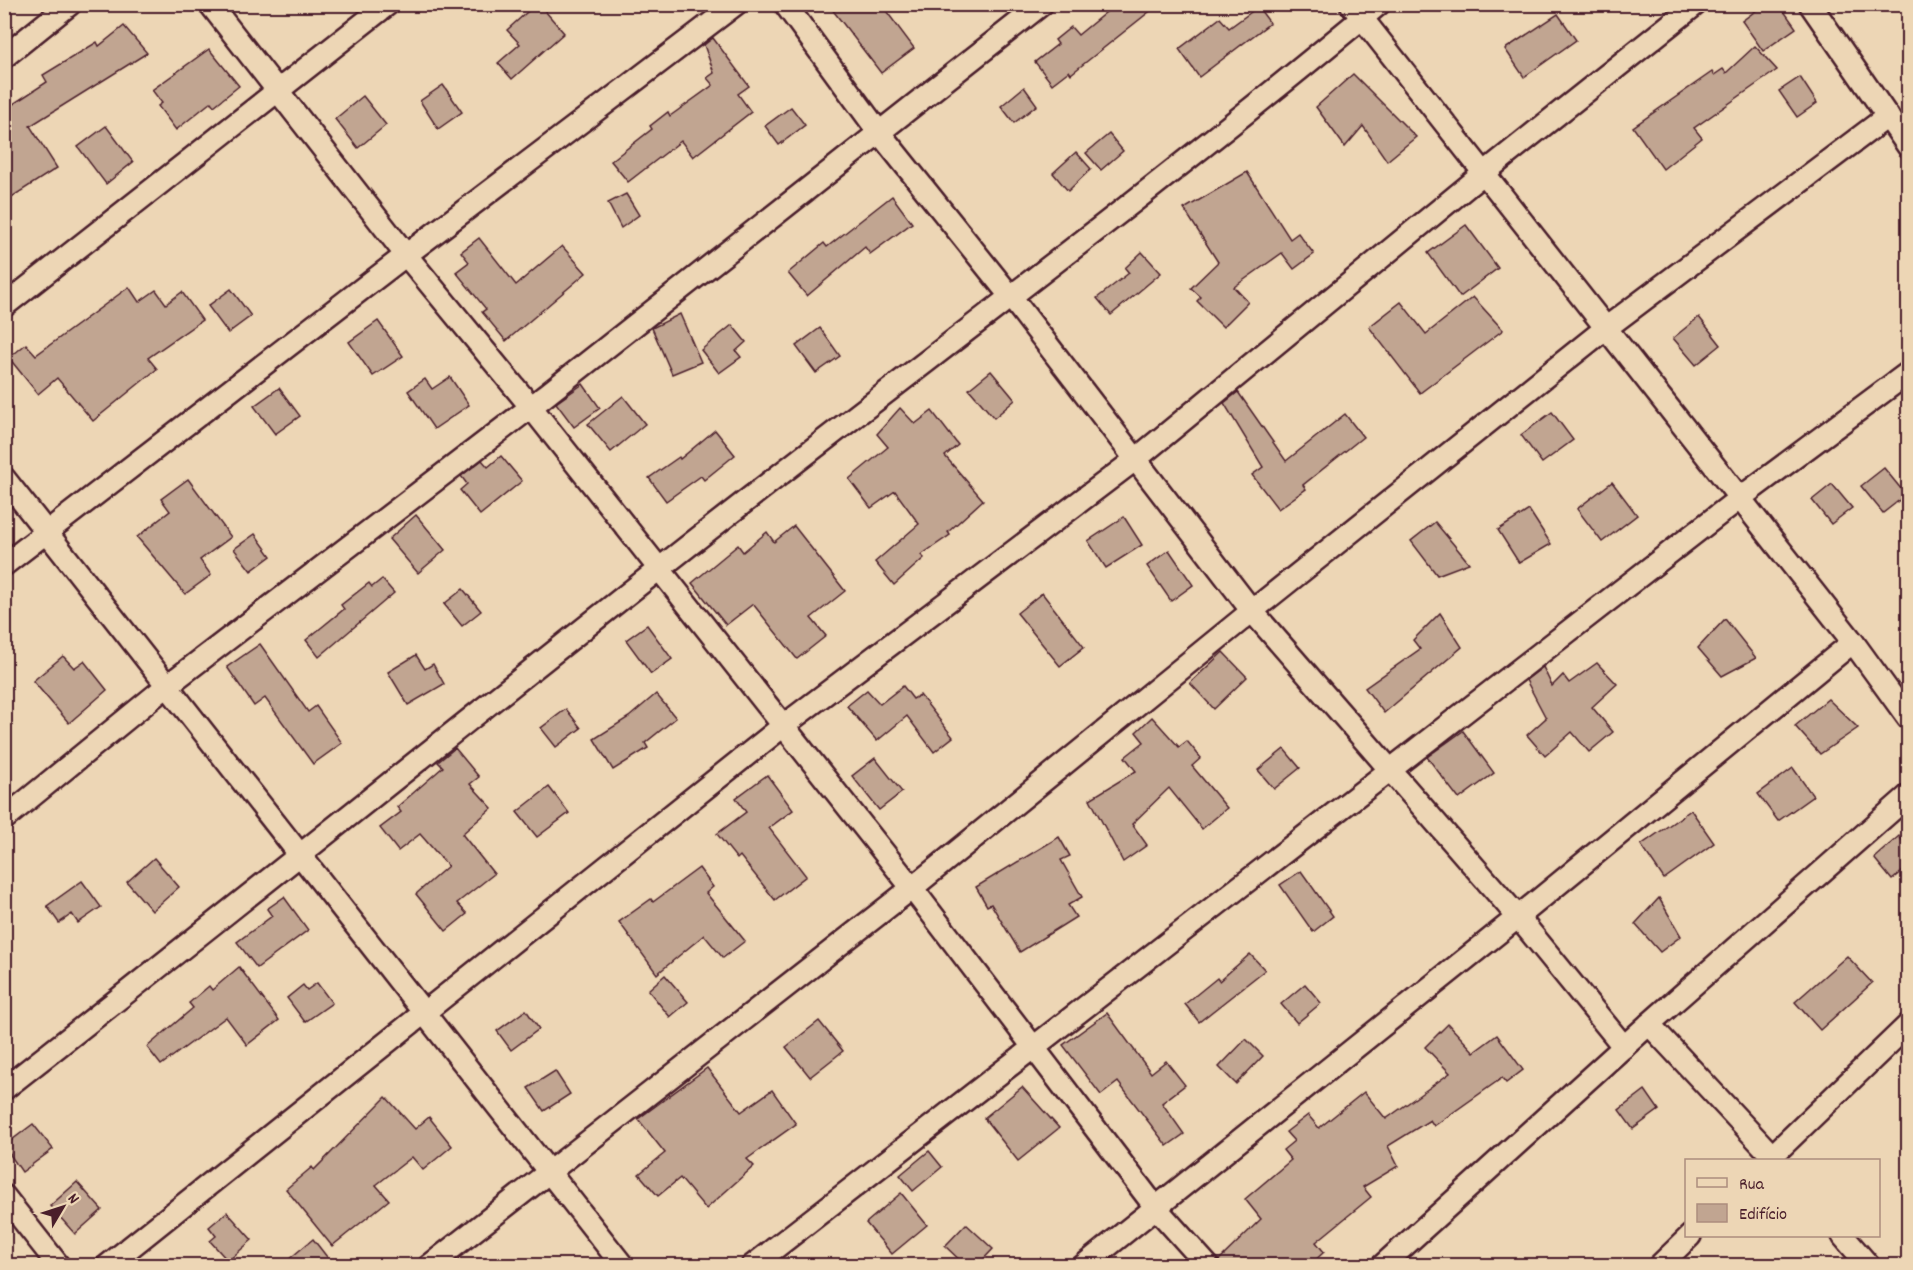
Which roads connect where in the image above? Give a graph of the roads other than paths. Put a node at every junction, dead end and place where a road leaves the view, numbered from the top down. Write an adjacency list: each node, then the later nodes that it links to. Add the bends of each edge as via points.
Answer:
1 (70, 4): 11 (street)
2 (210, 4): 12 (street)
3 (388, 4): 12 (street)
4 (736, 4): 17 (street)
5 (785, 4): 14 (street)
6 (1042, 4): 14 (street)
7 (1379, 4): 10 (street)
8 (1696, 4): 16 (street)
9 (1810, 4): 13 (street)
10 (1357, 11): 16 (street); 18 (street)
11 (4, 57)
12 (277, 91): 17 (street); 19 (street)
13 (1888, 116): 15 (street); 20 (street)
14 (878, 131): 18 (street); 22 (street)
15 (1908, 146)
16 (1484, 173): 20 (street); 23 (street)
17 (406, 255): 22 (street); 26 (street)
18 (1011, 297): 23 (street); 28 (street)
19 (4, 306)
20 (1606, 328): 25 (street); 29 (street)
21 (1908, 373): 25 (street)
22 (531, 407): 28 (street); 31 (street)
23 (1136, 459): 29 (street); 33 (street)
24 (4, 478): 26 (street)
25 (1740, 498): 30 (street); 34 (street)
26 (47, 532): 27 (street); 31 (street)
27 (4, 566)
28 (659, 568): 33 (street); 37 (street)
29 (1252, 611): 34 (street); 38 (street)
30 (1853, 642): 32 (street); 39 (street)
31 (168, 685): 36 (street); 37 (street)
32 (1908, 718)
33 (783, 726): 38 (street); 40 (street)
34 (1391, 771): 39 (street); 43 (street)
35 (1908, 796): 41 (street)
36 (4, 819)
37 (302, 856): 40 (street); 45 (street)
38 (912, 888): 43 (street); 47 (street)
39 (1518, 917): 44 (street); 49 (street)
40 (424, 1010): 47 (street); 53 (street)
41 (1649, 1024): 44 (street); 46 (street)
42 (1908, 1025): 46 (street)
43 (1032, 1046): 49 (street); 56 (street)
44 (1624, 1047): 59 (street)
45 (4, 1089)
46 (1772, 1159)
47 (548, 1174): 54 (street); 55 (street)
48 (4, 1196): 52 (street)
49 (1156, 1208): 57 (street); 58 (street)
50 (1689, 1237): 60 (street)
51 (1844, 1237): 61 (street)
52 (59, 1266)
53 (107, 1266)
54 (429, 1266)
55 (623, 1266)
56 (752, 1266)
57 (1083, 1266)
58 (1208, 1266)
59 (1382, 1266)
60 (1659, 1266)
61 (1869, 1266)

